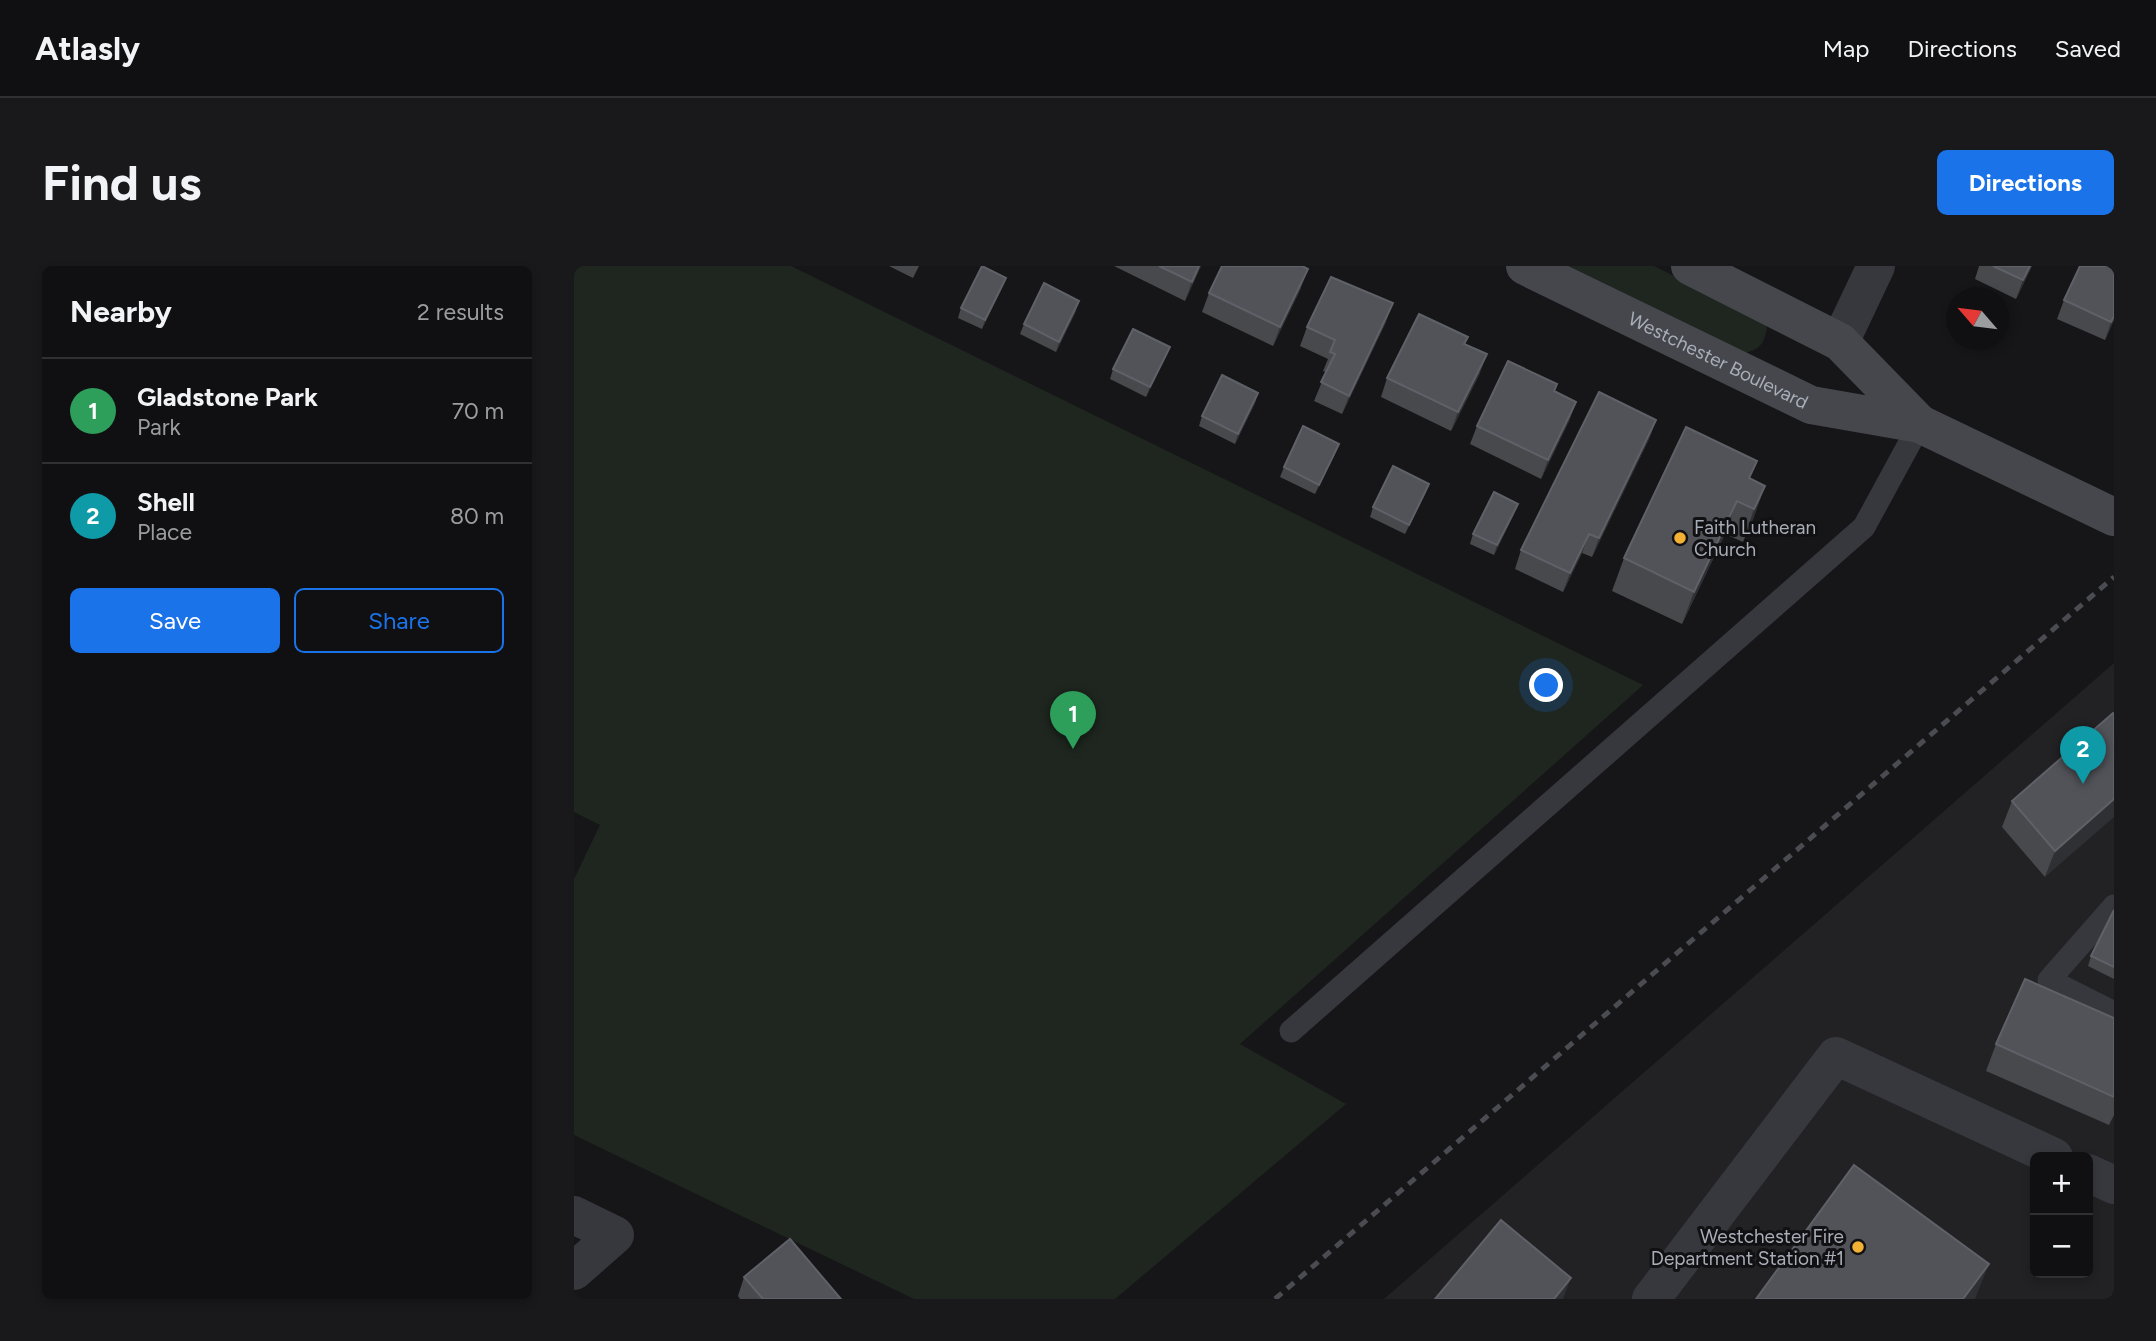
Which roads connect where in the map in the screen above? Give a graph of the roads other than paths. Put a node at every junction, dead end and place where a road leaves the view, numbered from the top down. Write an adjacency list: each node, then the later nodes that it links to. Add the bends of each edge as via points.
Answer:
1 (1525, 266): 5 (street, Westchester Boulevard, via 1811,405)
2 (1690, 266): 4 (street, Westchester Boulevard)
3 (1876, 266): 4 (street)
4 (1840, 342): 5 (street, Westchester Boulevard)
5 (1920, 424): 6 (street, Westchester Boulevard); 9 (lane, via 1864,527)
6 (2114, 517)
7 (2114, 906): 8 (lane, via 2049,980)
8 (2114, 1013)
9 (1291, 1031)
10 (2043, 1152): 15 (street, via 1836,1056)
11 (2093, 1175): 12 (street)
12 (2114, 1185)
13 (574, 1215): 14 (street, via 615,1235)
14 (574, 1271)
15 (1651, 1299)

